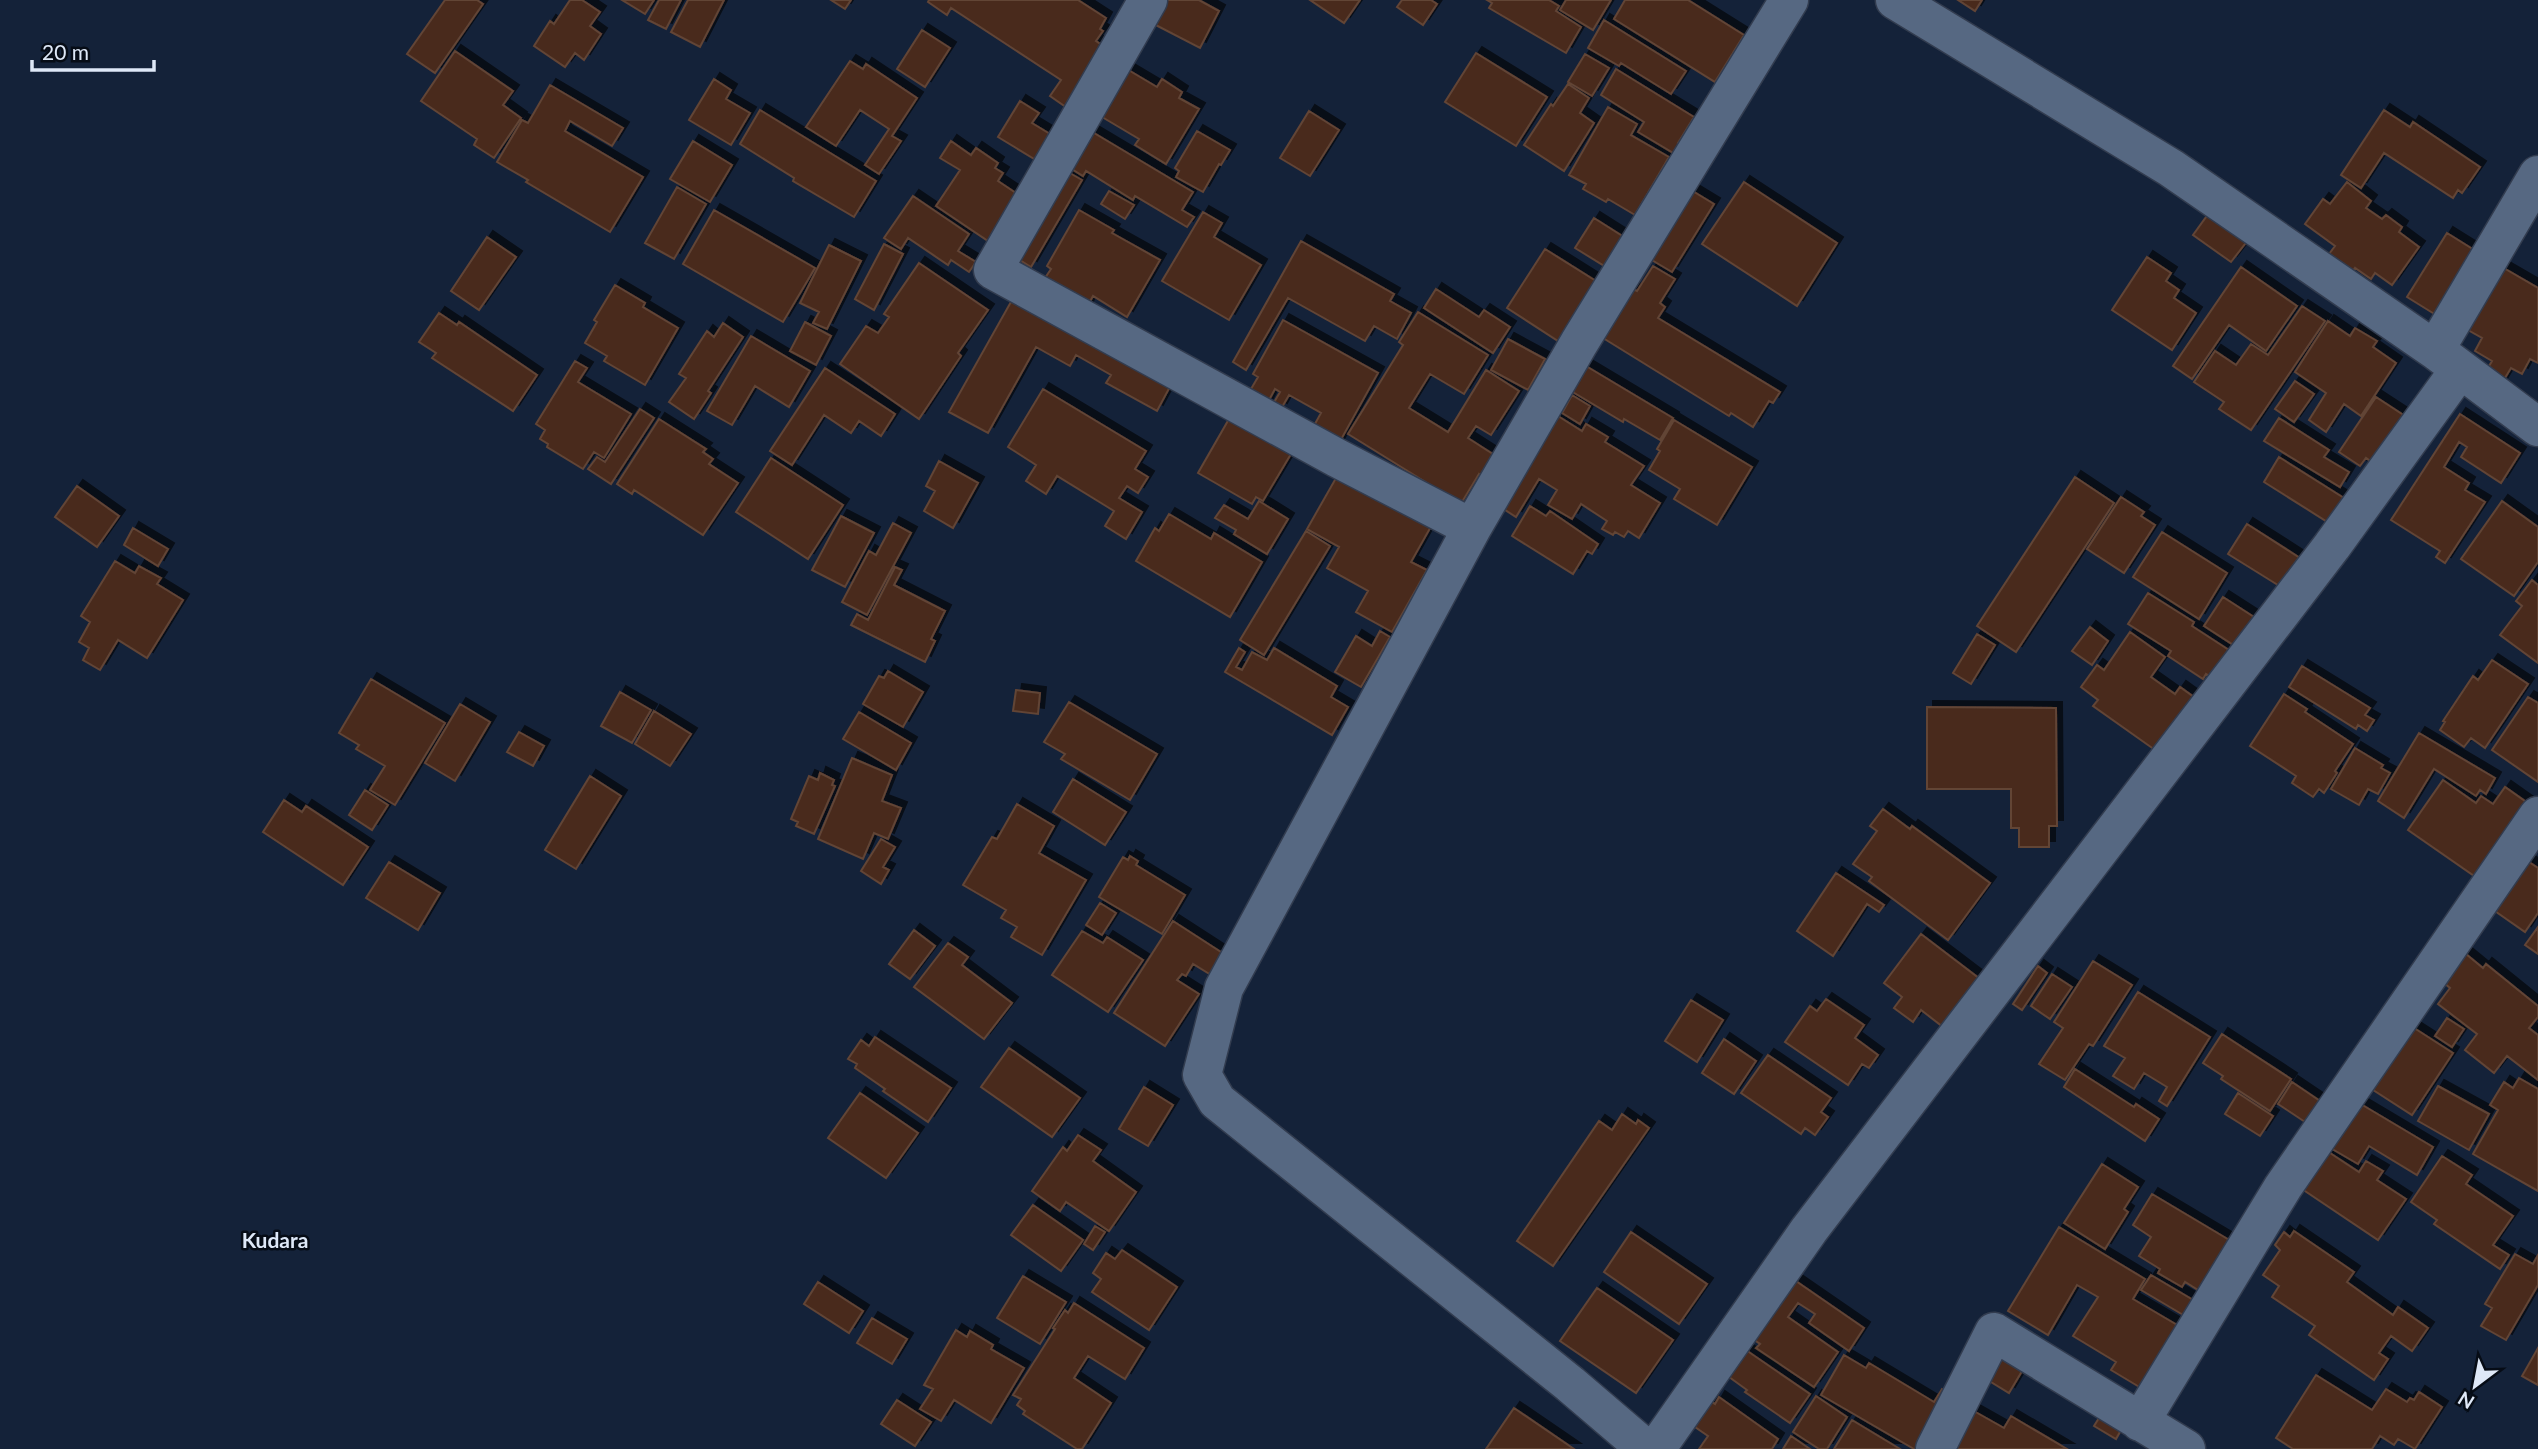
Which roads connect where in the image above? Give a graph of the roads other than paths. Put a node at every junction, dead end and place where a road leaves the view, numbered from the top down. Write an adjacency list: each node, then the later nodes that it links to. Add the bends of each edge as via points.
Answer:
1 (1149, 0): 7 (street, via 993,270)
2 (1790, 0): 7 (street, via 1579,342)
3 (1895, 0): 5 (street, via 2171,168)
4 (2538, 175): 5 (street)
5 (2447, 359): 6 (street); 11 (street, via 2315,568 1809,1230)
6 (2538, 427)
7 (1472, 528): 10 (street, via 1224,988 1202,1075 1217,1101)
8 (2538, 816): 9 (street, via 2283,1186)
9 (2140, 1422): 12 (street, via 1994,1332); 13 (street)
10 (1646, 1449)
11 (1656, 1449)
12 (1936, 1449)
13 (2186, 1449)

